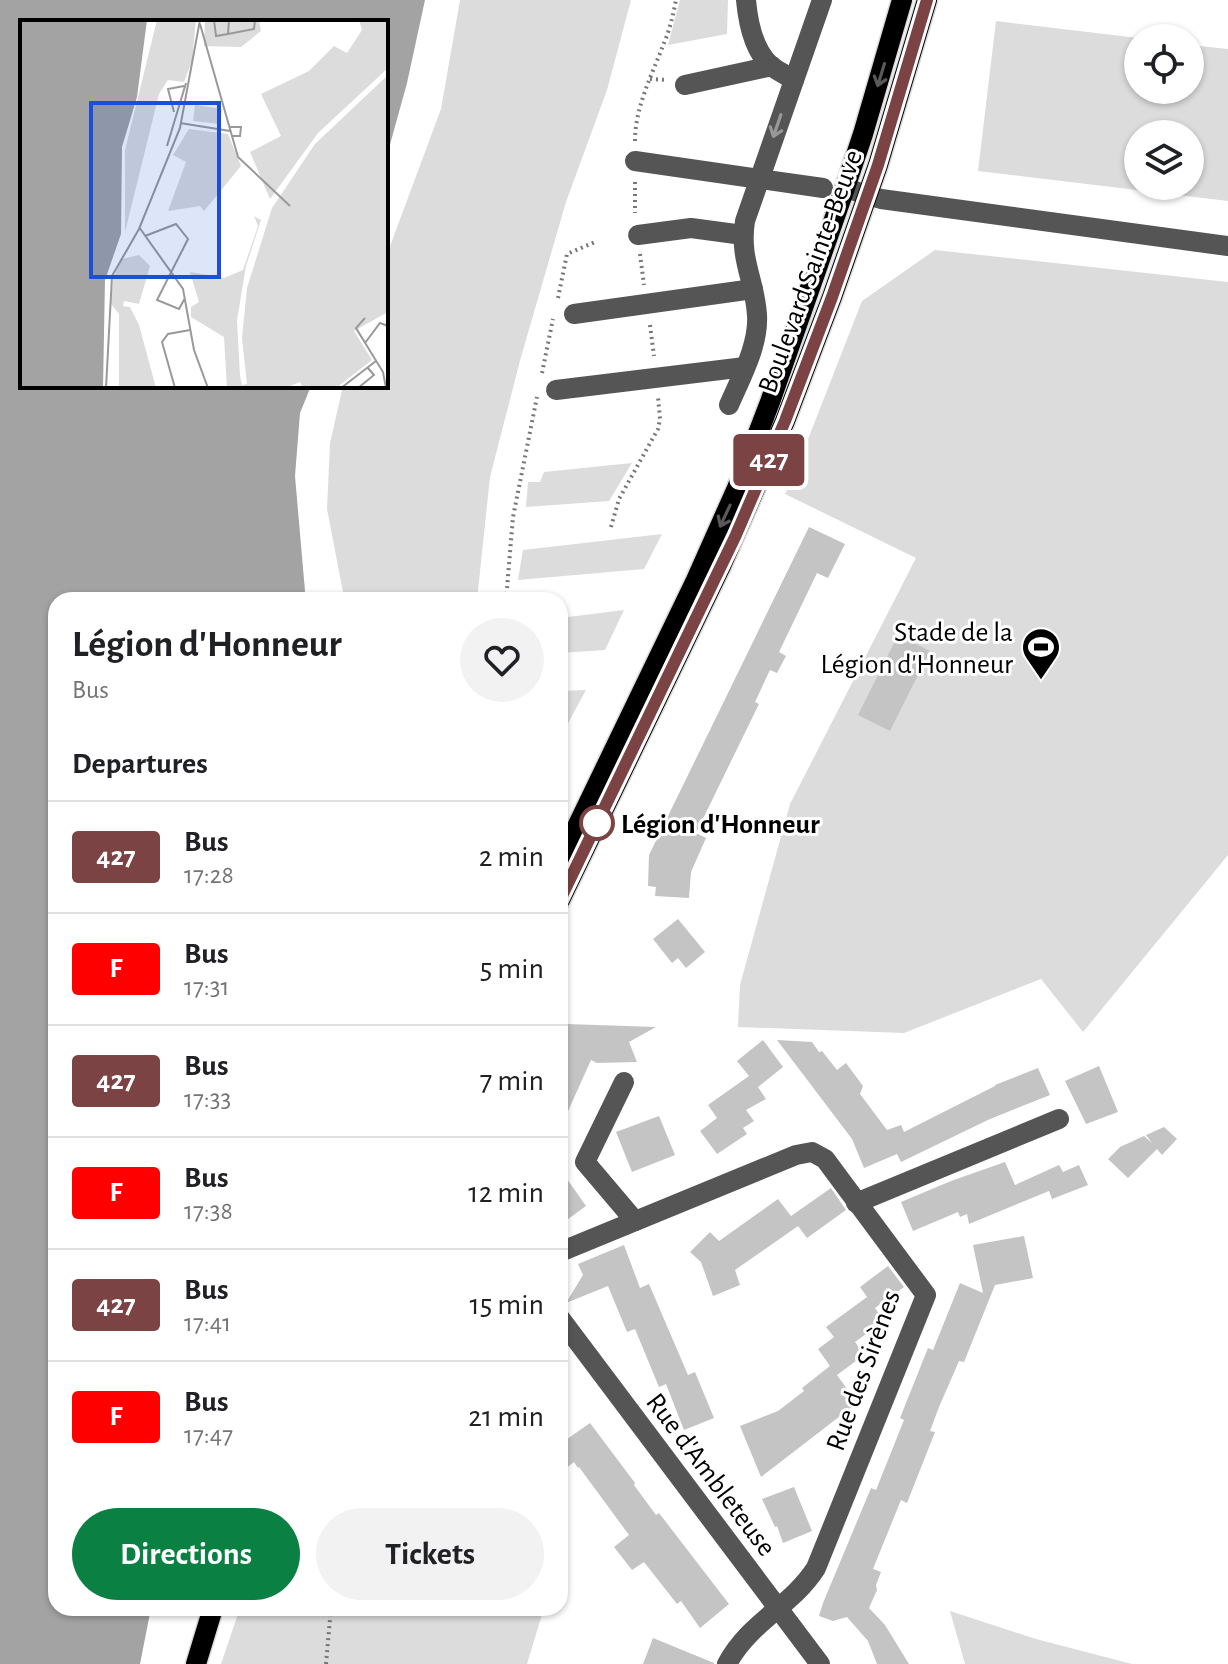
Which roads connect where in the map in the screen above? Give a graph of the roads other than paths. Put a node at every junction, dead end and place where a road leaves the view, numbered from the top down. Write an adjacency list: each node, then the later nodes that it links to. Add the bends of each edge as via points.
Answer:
1 (746, 0): 5 (street, via 754,36)
2 (822, 0): 6 (street)
3 (902, 0): 11 (main road, Boulevard Sainte-Beuve, one-way to 11)
4 (927, 0): 12 (main road, Boulevard Sainte-Beuve)
5 (772, 66): 6 (street); 7 (street)
6 (794, 80): 9 (street, one-way to 9)
7 (685, 85)
8 (635, 161): 9 (street)
9 (759, 179): 10 (street); 14 (street)
10 (823, 188)
11 (845, 188): 12 (street); 21 (main road, Boulevard Sainte-Beuve, one-way to 21, via 729,508)
12 (868, 196): 15 (street); 22 (main road, Boulevard Sainte-Beuve, via 746,514)
13 (638, 235): 14 (street, via 691,228)
14 (743, 235): 16 (street)
15 (1228, 246)
16 (753, 289): 17 (street); 18 (street, via 758,326)
17 (564, 314)
18 (745, 367): 19 (street); 20 (street)
19 (547, 389)
20 (729, 405)
21 (568, 845)
22 (568, 883)
23 (624, 1082): 26 (street, via 585,1162)
24 (1059, 1119): 25 (street)
25 (856, 1203): 26 (street, Rue des Sirènes, via 825,1159 812,1152); 29 (street, Rue des Sirènes, via 926,1295 816,1568)
26 (635, 1221): 27 (street, Rue des Sirènes)
27 (568, 1249)
28 (568, 1329): 29 (street, Rue d'Ambleteuse)
29 (779, 1608): 32 (street, via 747,1635); 33 (street, Rue d'Ambleteuse)
30 (211, 1616): 31 (main road)
31 (196, 1664)
32 (727, 1664)
33 (820, 1664)

